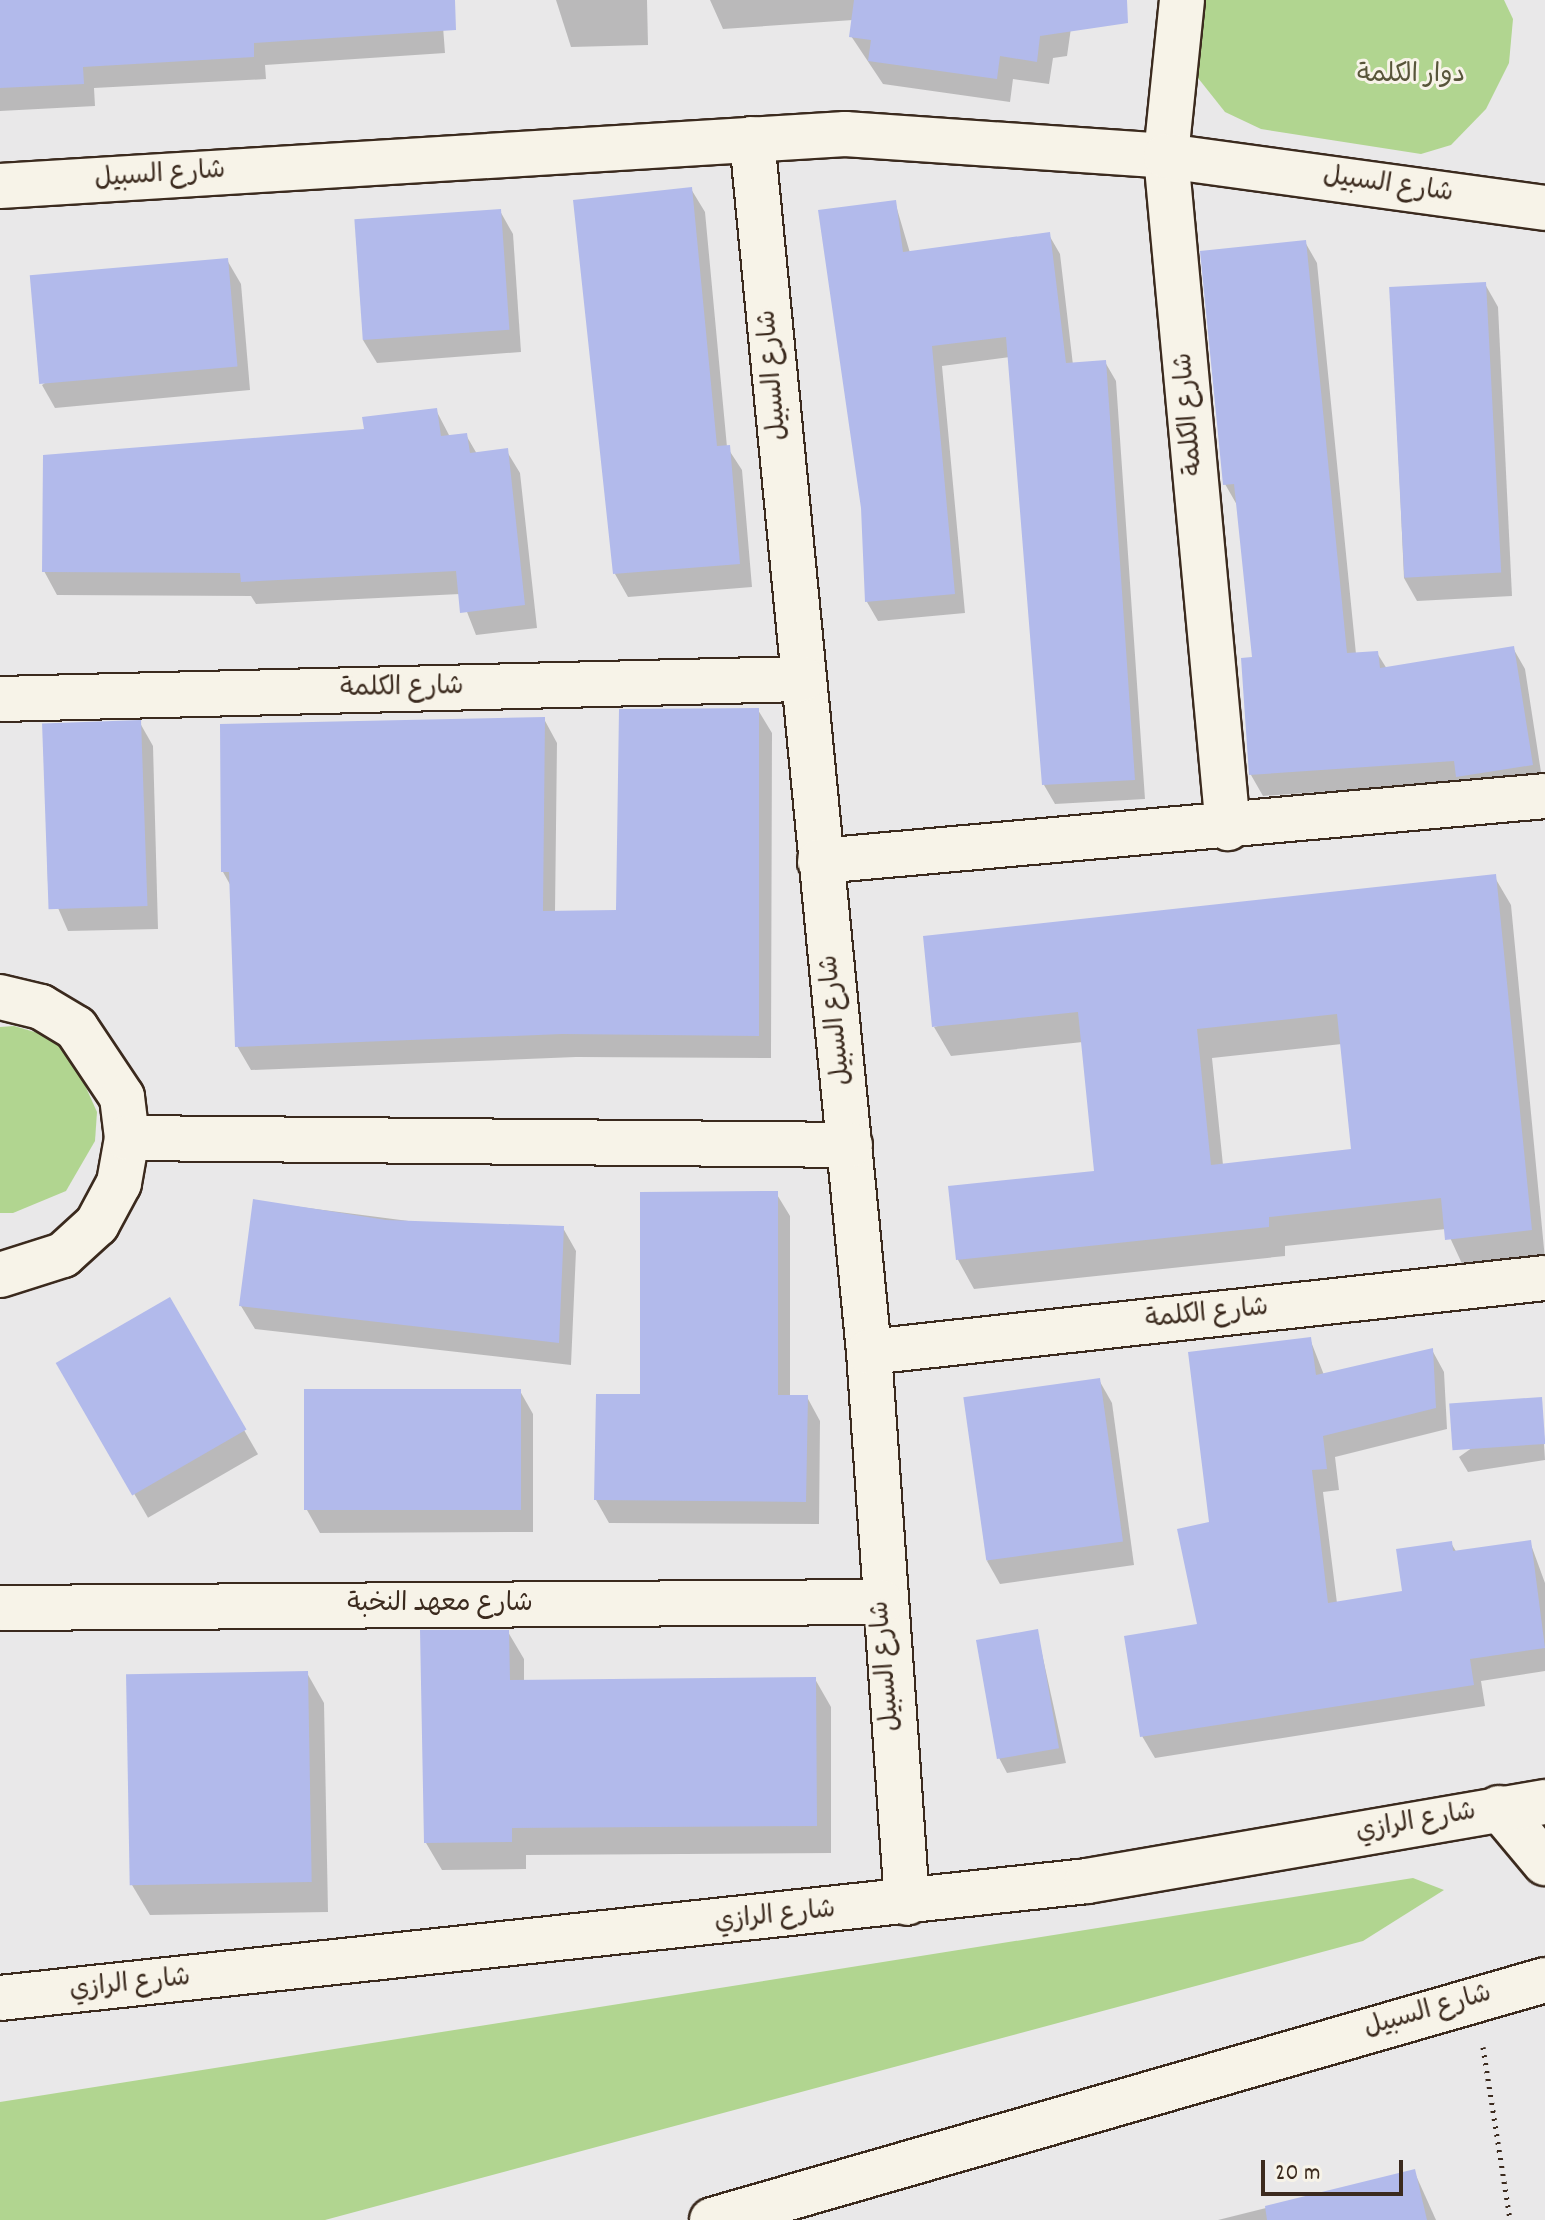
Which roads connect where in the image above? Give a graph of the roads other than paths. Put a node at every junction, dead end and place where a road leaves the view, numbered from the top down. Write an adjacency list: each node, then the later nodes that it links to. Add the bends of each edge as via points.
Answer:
1 (1182, 0): 3 (street, شارع الكلمة)
2 (752, 139): 3 (street, شارع السبيل, via 845,134); 4 (street, شارع السبيل); 6 (street, شارع السبيل)
3 (1166, 156): 5 (street, شارع السبيل); 9 (street, شارع الكلمة)
4 (0, 186)
5 (1545, 208)
6 (803, 679): 7 (street, شارع الكلمة); 10 (street, شارع السبيل)
7 (0, 699)
8 (1545, 796): 9 (street)
9 (1228, 828): 10 (street)
10 (820, 861): 13 (street, شارع السبيل)
11 (0, 997): 12 (street, via 41,1007 76,1028 104,1059 122,1097)
12 (127, 1138): 13 (street); 14 (street, via 119,1183 97,1224 63,1255)
13 (850, 1145): 16 (street, شارع السبيل)
14 (0, 1275)
15 (1545, 1278): 16 (street, شارع الكلمة)
16 (869, 1352): 17 (street, شارع السبيل)
17 (881, 1602): 18 (street, شارع معهد النخبة); 22 (street, شارع السبيل)
18 (0, 1608)
19 (1545, 1802): 20 (street, شارع الرازي)
20 (1499, 1808): 21 (street); 22 (street, شارع الرازي, via 1087,1881)
21 (1545, 1863)
22 (907, 1903): 24 (street, شارع الرازي)
23 (1539, 1972): 25 (street, شارع السبيل, via 1476,1998)
24 (0, 1998)
25 (712, 2220)

